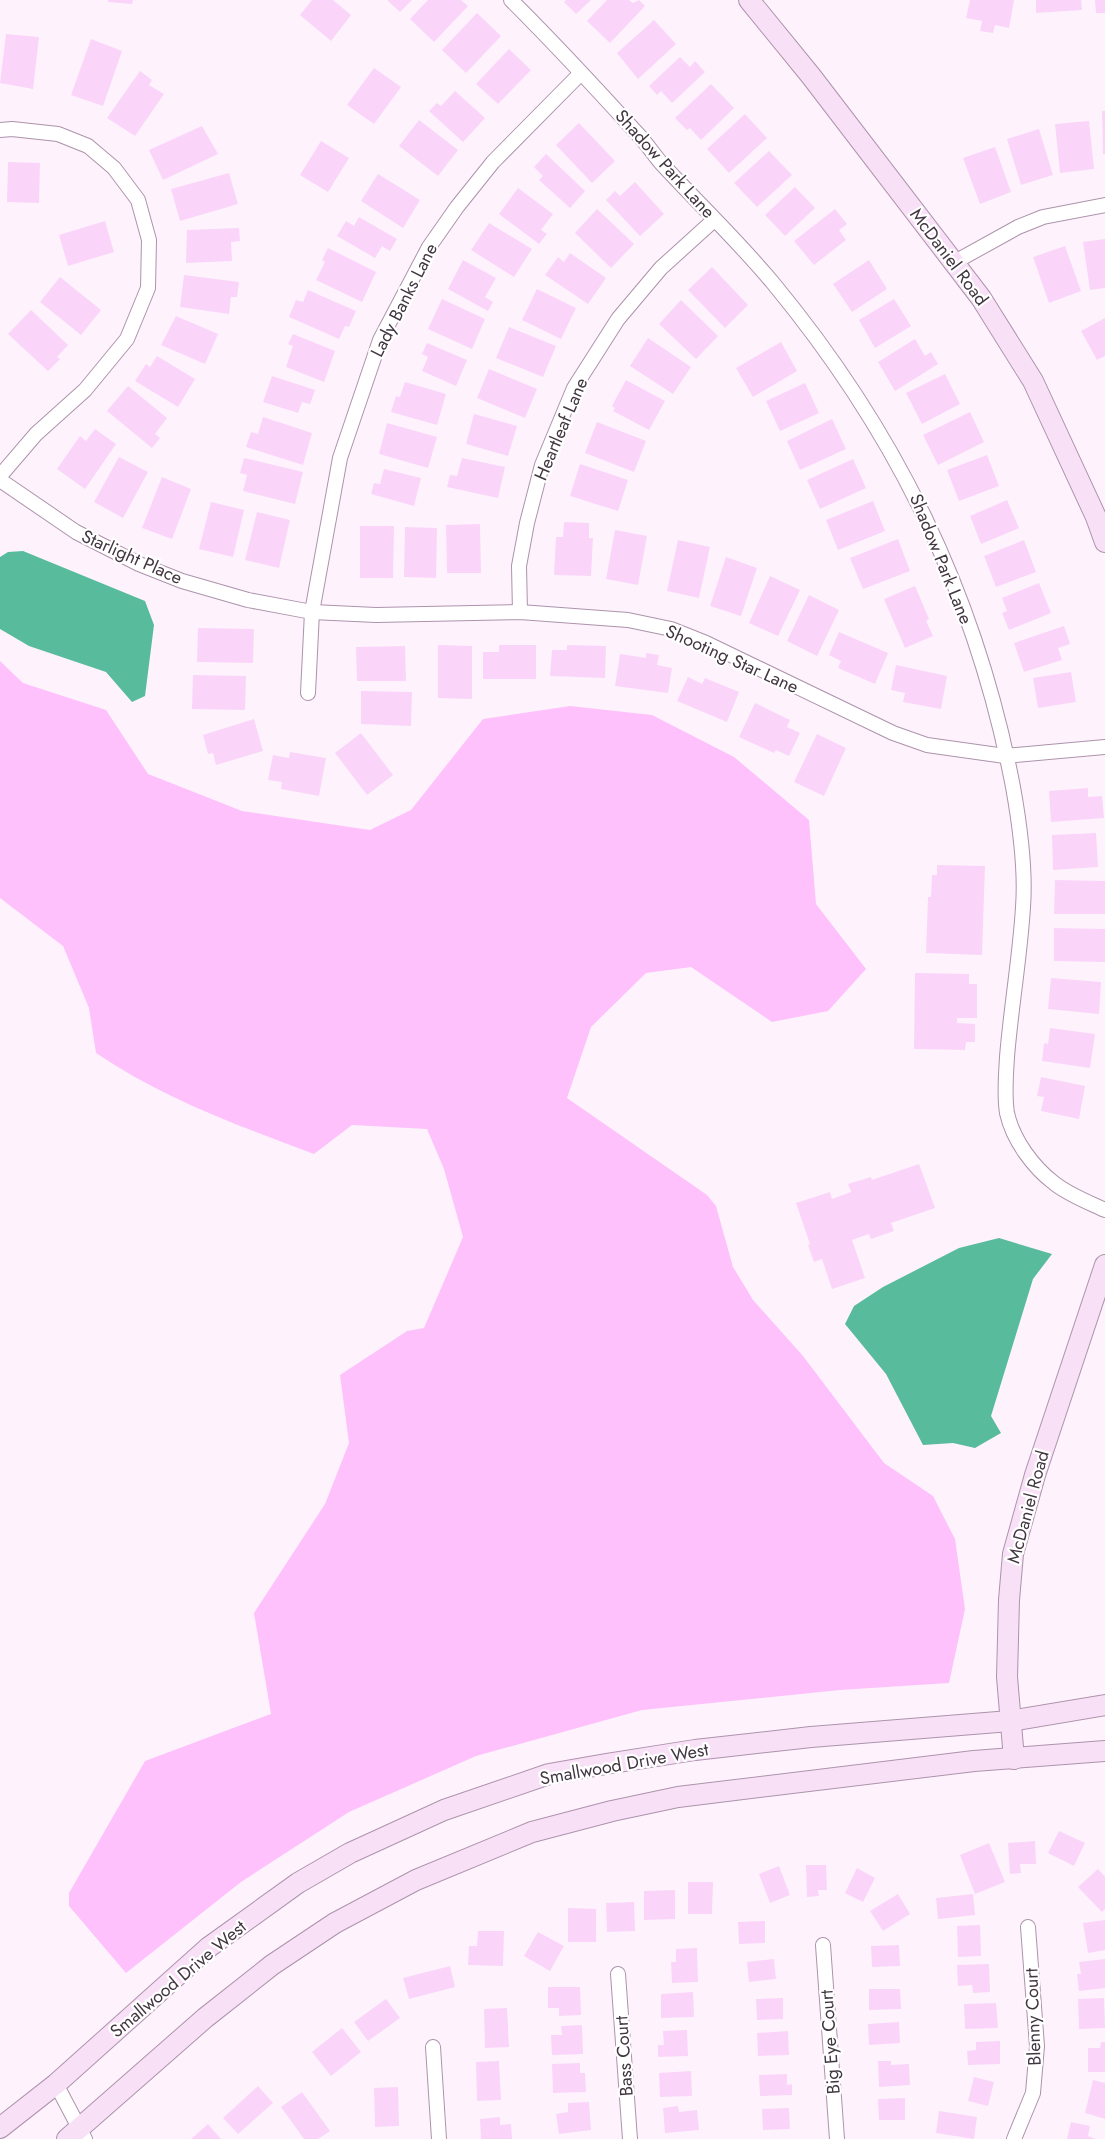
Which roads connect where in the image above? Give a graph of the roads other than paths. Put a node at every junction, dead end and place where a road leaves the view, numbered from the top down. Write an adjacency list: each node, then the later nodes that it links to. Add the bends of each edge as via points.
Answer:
1 (511, 0): 3 (street, Shadow Park Lane)
2 (749, 0): 7 (street, McDaniel Road)
3 (581, 73): 6 (street, Shadow Park Lane); 10 (street, Lady Banks Lane, via 493,162 457,207 429,247 380,340 340,458)
4 (0, 130): 8 (street, via 58,134 88,146 114,168 138,200 149,240 148,288 127,339 85,390 36,434)
5 (1105, 205): 7 (street, via 1043,217)
6 (714, 220): 11 (street, Heartleaf Lane, via 661,268 618,319 574,388 542,465 527,523 519,566); 14 (street, Shadow Park Lane, via 810,329 903,471 961,602)
7 (953, 263): 9 (street, McDaniel Road, via 981,298 1033,381)
8 (0, 478): 10 (street, Starlight Place, via 76,532 139,564 248,600)
9 (1105, 542)
10 (312, 612): 11 (street, Shooting Star Lane); 12 (street, Lady Banks Lane)
11 (520, 612): 14 (street, Shooting Star Lane, via 628,620 671,629 893,733 927,745)
12 (308, 693)
13 (1105, 747): 14 (street, Shooting Star Lane)
14 (1005, 756): 15 (street, Shadow Park Lane, via 1016,804 1024,891 1005,1085 1008,1117 1026,1153 1044,1175)
15 (1105, 1210)
16 (1105, 1265): 18 (street, McDaniel Road, via 1041,1455 1013,1554 1007,1677)
17 (1105, 1705): 18 (street, Smallwood Drive West)
18 (1010, 1720): 20 (street, McDaniel Road); 25 (street, Smallwood Drive West, via 811,1737 606,1764 549,1774 444,1810 350,1853 298,1883 209,1947)
19 (1105, 1751): 20 (street)
20 (1014, 1759): 27 (street, via 678,1797 532,1832 495,1846 375,1901 272,1965 205,2018)
21 (1028, 1927): 31 (street, Blenny Court, via 1037,2046 1033,2093)
22 (823, 1945): 30 (street, Big Eye Court)
23 (618, 1974): 29 (street, Bass Court)
24 (433, 2047): 28 (street)
25 (56, 2084): 26 (street, Smallwood Drive West); 27 (street)
26 (0, 2128)
27 (77, 2136)
28 (439, 2139)
29 (630, 2139)
30 (837, 2139)
31 (1014, 2139)

